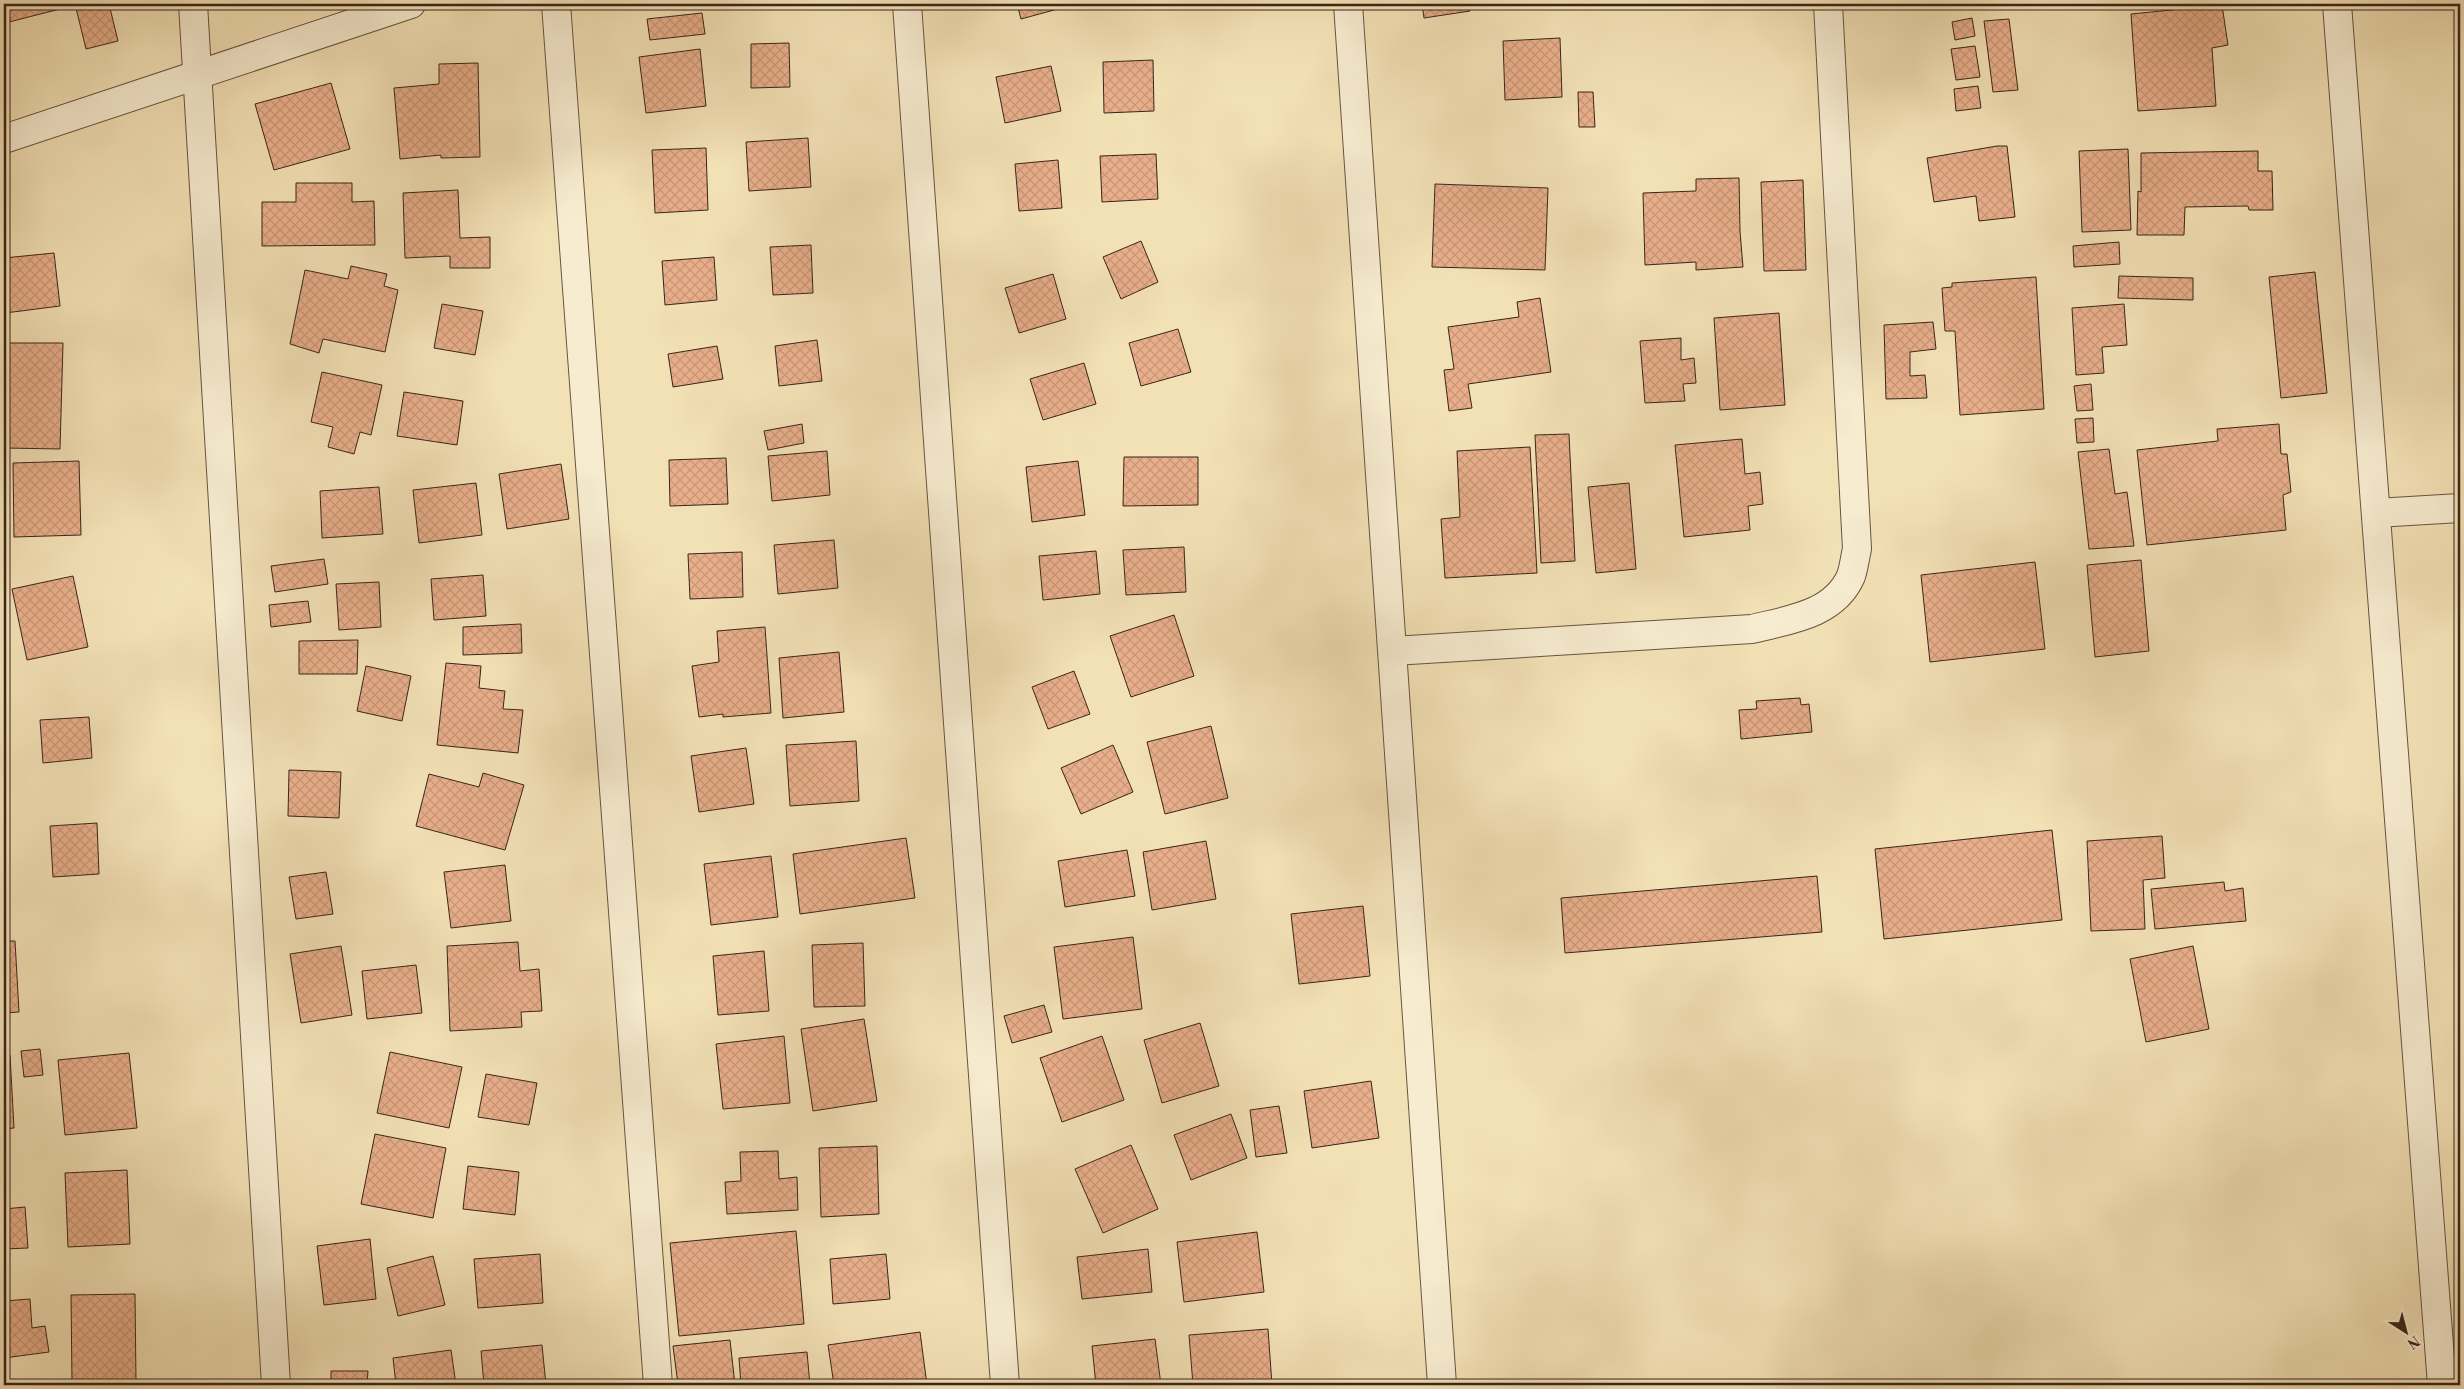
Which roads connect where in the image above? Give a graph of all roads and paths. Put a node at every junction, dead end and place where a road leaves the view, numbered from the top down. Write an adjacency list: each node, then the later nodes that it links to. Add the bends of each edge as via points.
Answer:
1 (193, 4): 8 (street)
2 (411, 4): 8 (street)
3 (556, 4): 15 (street)
4 (907, 4): 16 (street)
5 (1348, 4): 12 (street)
6 (1828, 4): 12 (street, via 1857,549 1850,576 1830,603 1806,616 1752,629)
7 (2337, 4): 11 (street)
8 (199, 73): 9 (street); 14 (street)
9 (4, 139)
10 (2460, 508): 11 (street)
11 (2376, 513): 13 (street)
12 (1393, 651): 17 (street)
13 (2448, 1384)
14 (276, 1385)
15 (658, 1385)
16 (1005, 1385)
17 (1442, 1385)

